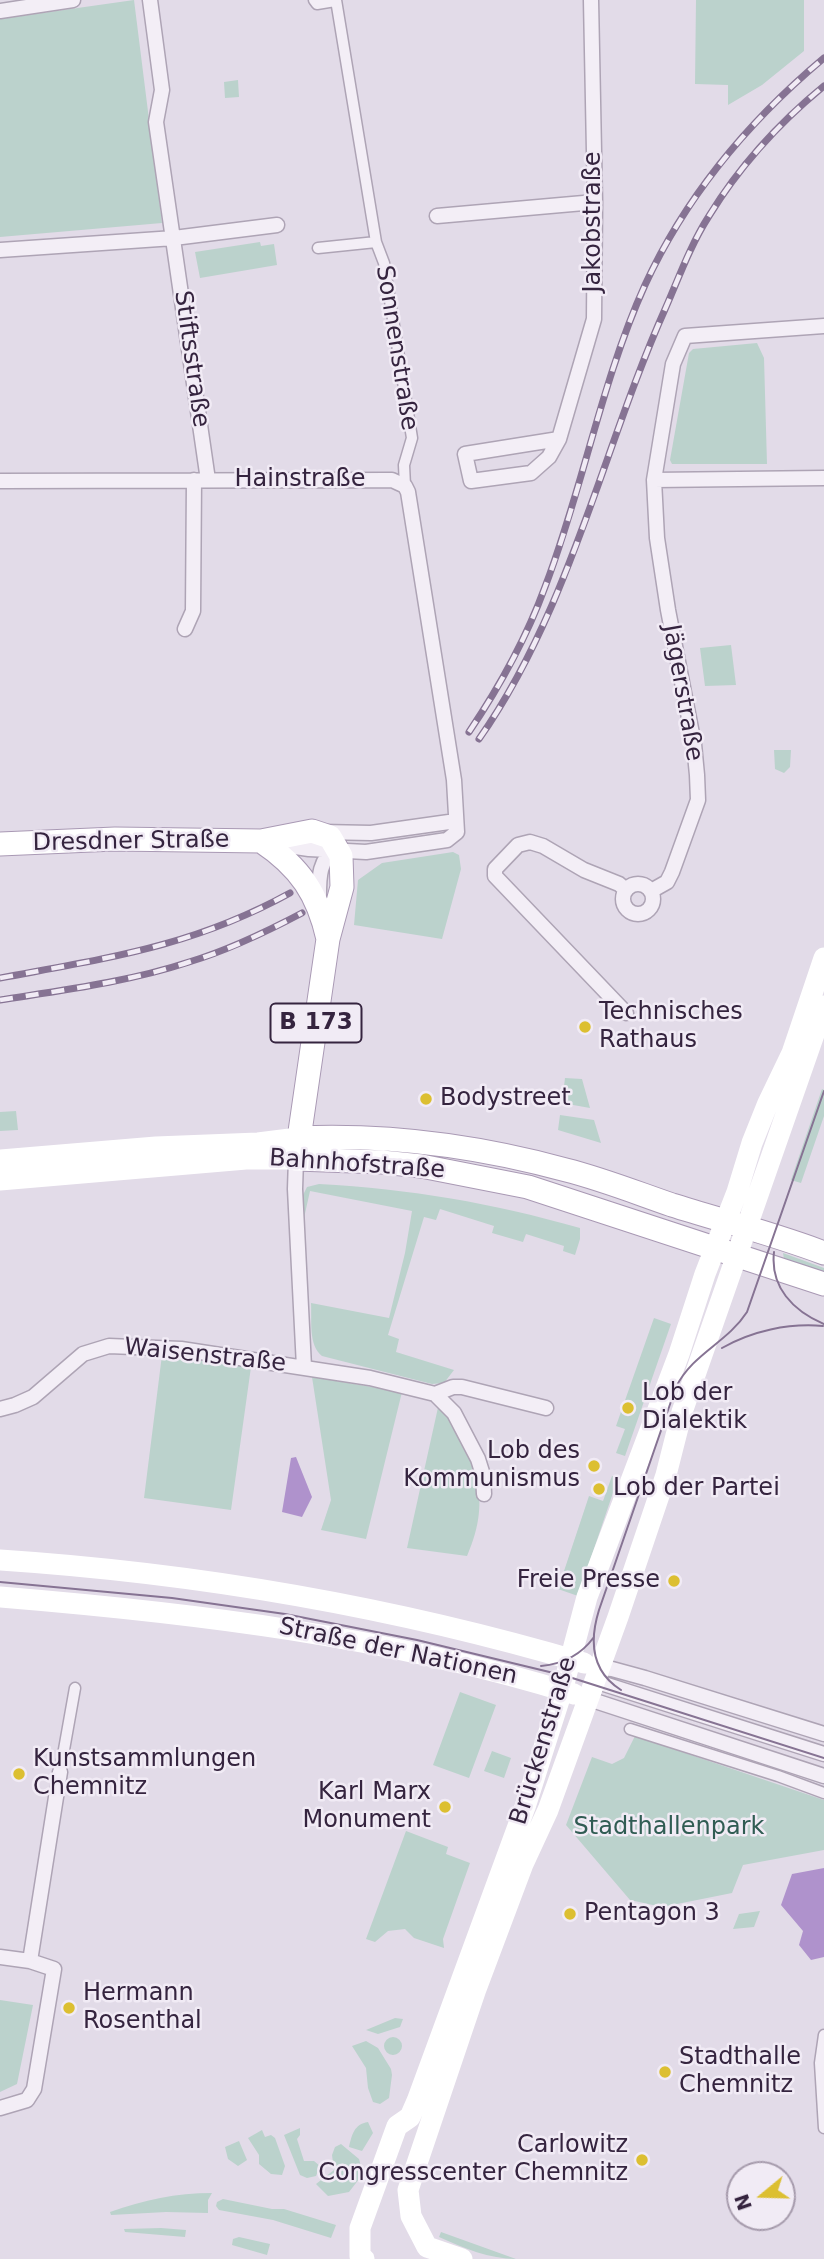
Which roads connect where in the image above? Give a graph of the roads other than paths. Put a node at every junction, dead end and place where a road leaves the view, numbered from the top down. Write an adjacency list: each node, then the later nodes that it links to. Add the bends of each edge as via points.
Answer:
1 (73, 0): 6 (street)
2 (150, 0): 10 (street, Stiftsstraße, via 162,90 156,122)
3 (314, 0): 5 (street, via 317,4)
4 (591, 0): 7 (street, Jakobstraße)
5 (336, 1): 11 (street, Sonnenstraße)
6 (0, 11)
7 (595, 202): 8 (street); 15 (street, Jakobstraße, via 594,319)
8 (437, 216)
9 (277, 225): 10 (street)
10 (174, 238): 13 (street); 17 (street, Stiftsstraße)
11 (376, 242): 12 (street); 20 (street, Sonnenstraße, via 384,263 412,438 404,465)
12 (318, 248)
13 (0, 250)
14 (824, 326): 18 (street, Jägerstraße, via 685,336 673,364)
15 (559, 439): 15 (street, Jakobstraße, via 465,454 471,481 531,473)
16 (824, 478): 18 (street)
17 (201, 480): 19 (street, Hainstraße); 20 (street, Hainstraße, via 391,480); 21 (street, via 194,611)
18 (654, 480): 29 (street, Jägerstraße, via 659,550 694,744 698,800 667,882)
19 (0, 481)
20 (405, 486): 22 (street, Sonnenstraße, via 454,780)
21 (185, 629)
22 (456, 821): 24 (street); 27 (street, Dresdner Straße, via 457,832 447,840 366,852)
23 (312, 831): 24 (street); 25 (main road, Dresdner Straße); 27 (main road, via 330,837)
24 (364, 833): 27 (street)
25 (261, 841): 26 (main road, Dresdner Straße, via 115,839); 27 (street, Dresdner Straße); 30 (main road, Dresdner Straße / B 173, via 294,866)
26 (0, 844)
27 (336, 850): 30 (street, Waisenstraße, via 320,872); 31 (main road, Waisenstraße / B 173, via 342,862 342,887)
28 (626, 890): 29 (street, via 640,884); 29 (street, Jägerstraße, via 624,907 636,915 649,910); 34 (street, via 530,842 518,845 495,869 495,876)
29 (651, 891)
30 (318, 906): 31 (main road, Waisenstraße / B 173)
31 (328, 939): 35 (main road, Waisenstraße / B 173)
32 (824, 958): 38 (main road, via 792,1053 768,1104)
33 (824, 1006): 38 (main road)
34 (626, 1013)
35 (298, 1149): 36 (main road, Bahnhofstraße, via 258,1143); 37 (main road, Bahnhofstraße, via 246,1159); 38 (main road, Bahnhofstraße, via 349,1137 431,1141 566,1170); 39 (main road, Bahnhofstraße, via 493,1179); 43 (street, Waisenstraße, via 295,1189)
36 (0, 1160)
37 (0, 1180)
38 (737, 1224): 39 (main road, Brückenstraße); 40 (main road, Bahnhofstraße); 41 (main road, Brückenstraße)
39 (716, 1248): 41 (main road, Bahnhofstraße); 50 (main road, Brückenstraße, via 587,1597)
40 (824, 1253)
41 (738, 1255): 42 (main road, Bahnhofstraße); 51 (main road, Brückenstraße, via 686,1401)
42 (824, 1284)
43 (304, 1367): 44 (street, Waisenstraße); 46 (street, Waisenstraße, via 181,1349 109,1346 83,1354 33,1397)
44 (435, 1394): 45 (street, Waisenstraße, via 462,1387); 47 (street, via 454,1413 474,1448)
45 (546, 1408)
46 (0, 1409)
47 (484, 1494)
48 (0, 1560): 50 (main road, Straße der Nationen, via 228,1585 364,1608)
49 (0, 1597): 53 (main road, Straße der Nationen, via 274,1626 524,1678)
50 (571, 1660): 51 (main road, Straße der Nationen); 53 (main road, Brückenstraße)
51 (598, 1684): 53 (main road, Straße der Nationen); 55 (street, Straße der Nationen, via 645,1678); 56 (street, Straße der Nationen); 58 (street, Straße der Nationen); 67 (main road, Brückenstraße, via 482,1972 408,2190 411,2216 427,2247)
52 (75, 1688): 57 (street)
53 (562, 1691): 66 (main road, Brückenstraße, via 506,1864 433,2059 410,2117 397,2126 360,2228)
54 (630, 1729): 59 (street)
55 (824, 1734)
56 (824, 1754)
57 (60, 1772): 61 (street)
58 (824, 1776)
59 (824, 1793)
60 (0, 1957): 61 (street)
61 (30, 1961): 64 (street, via 54,1969 34,2089 27,2100)
62 (824, 2035): 63 (street)
63 (823, 2080): 65 (street)
64 (0, 2108)
65 (824, 2129)
66 (362, 2257)
67 (462, 2259)

